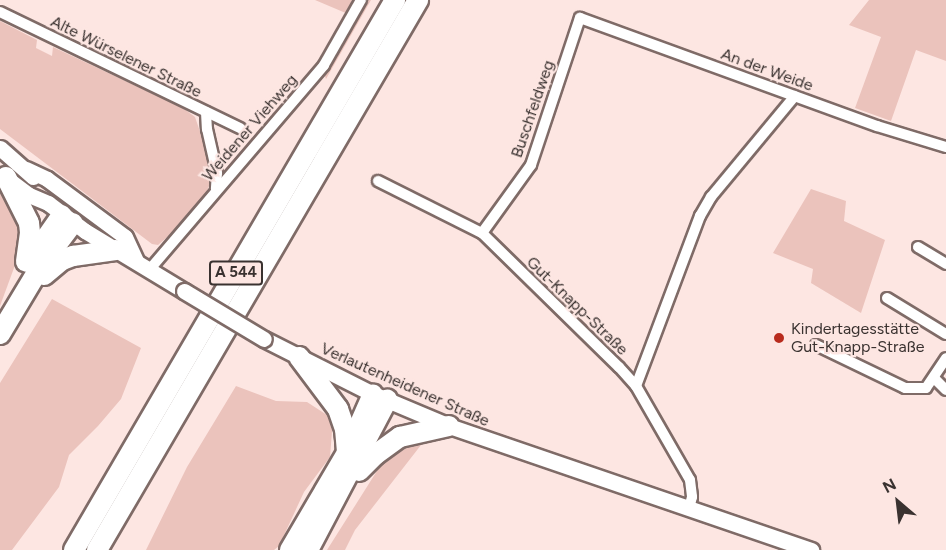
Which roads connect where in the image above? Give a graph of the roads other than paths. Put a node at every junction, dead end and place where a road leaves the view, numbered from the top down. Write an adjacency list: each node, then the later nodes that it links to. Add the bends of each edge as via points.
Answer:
1 (361, 0): 14 (street, Weidener Viehweg, via 324,65)
2 (395, 0): 40 (highway, A 544)
3 (418, 0): 38 (highway, A 544)
4 (0, 12): 7 (street, Alte Würselener Straße)
5 (580, 18): 6 (street, An der Weide); 16 (street, Buschfeldweg, via 531,165)
6 (795, 96): 9 (street, An der Weide); 32 (street, via 711,197 700,216)
7 (206, 112): 8 (street, Alte Würselener Straße); 14 (street, Alte Würselener Straße, via 217,173)
8 (240, 128)
9 (946, 147)
10 (0, 148): 11 (main road, Verlautenheidener Straße)
11 (26, 169): 15 (main road, Verlautenheidener Straße); 19 (main road, via 47,178 125,237)
12 (3, 175): 15 (main road, Verlautenheidener Straße); 22 (highway, via 29,223)
13 (378, 181): 16 (street, Gut-Knapp-Straße)
14 (216, 189): 21 (street, Weidener Viehweg)
15 (61, 214): 18 (main road, Verlautenheidener Straße); 22 (highway); 24 (highway)
16 (482, 233): 32 (street, Gut-Knapp-Straße)
17 (918, 247): 20 (street)
18 (116, 250): 19 (main road, Verlautenheidener Straße); 24 (highway, via 62,260)
19 (136, 261): 21 (main road, Verlautenheidener Straße)
20 (946, 264)
21 (150, 269): 29 (main road, Verlautenheidener Straße, bridge)
22 (24, 270): 25 (highway)
23 (887, 298): 27 (street)
24 (19, 301): 26 (highway)
25 (0, 312)
26 (0, 334)
27 (946, 334)
28 (816, 345): 31 (street, via 906,388 926,388)
29 (299, 357): 34 (main road, Verlautenheidener Straße); 36 (highway, via 338,409)
30 (946, 358): 31 (street)
31 (934, 378): 33 (street)
32 (636, 386): 39 (street, Gut-Knapp-Straße, via 690,480)
33 (946, 390)
34 (380, 397): 35 (main road, Verlautenheidener Straße); 36 (highway); 37 (highway)
35 (449, 426): 37 (highway, via 400,437); 39 (main road, Verlautenheidener Straße)
36 (347, 453): 46 (highway)
37 (344, 486): 47 (highway)
38 (130, 492): 44 (highway, A 544); 45 (highway)
39 (689, 508): 41 (main road, Verlautenheidener Straße)
40 (87, 529): 42 (highway); 43 (highway, A 544)
41 (778, 544): 48 (main road, Verlautenheidener Straße)
42 (67, 550)
43 (74, 550)
44 (97, 550)
45 (110, 550)
46 (290, 550)
47 (308, 550)
48 (811, 550)

